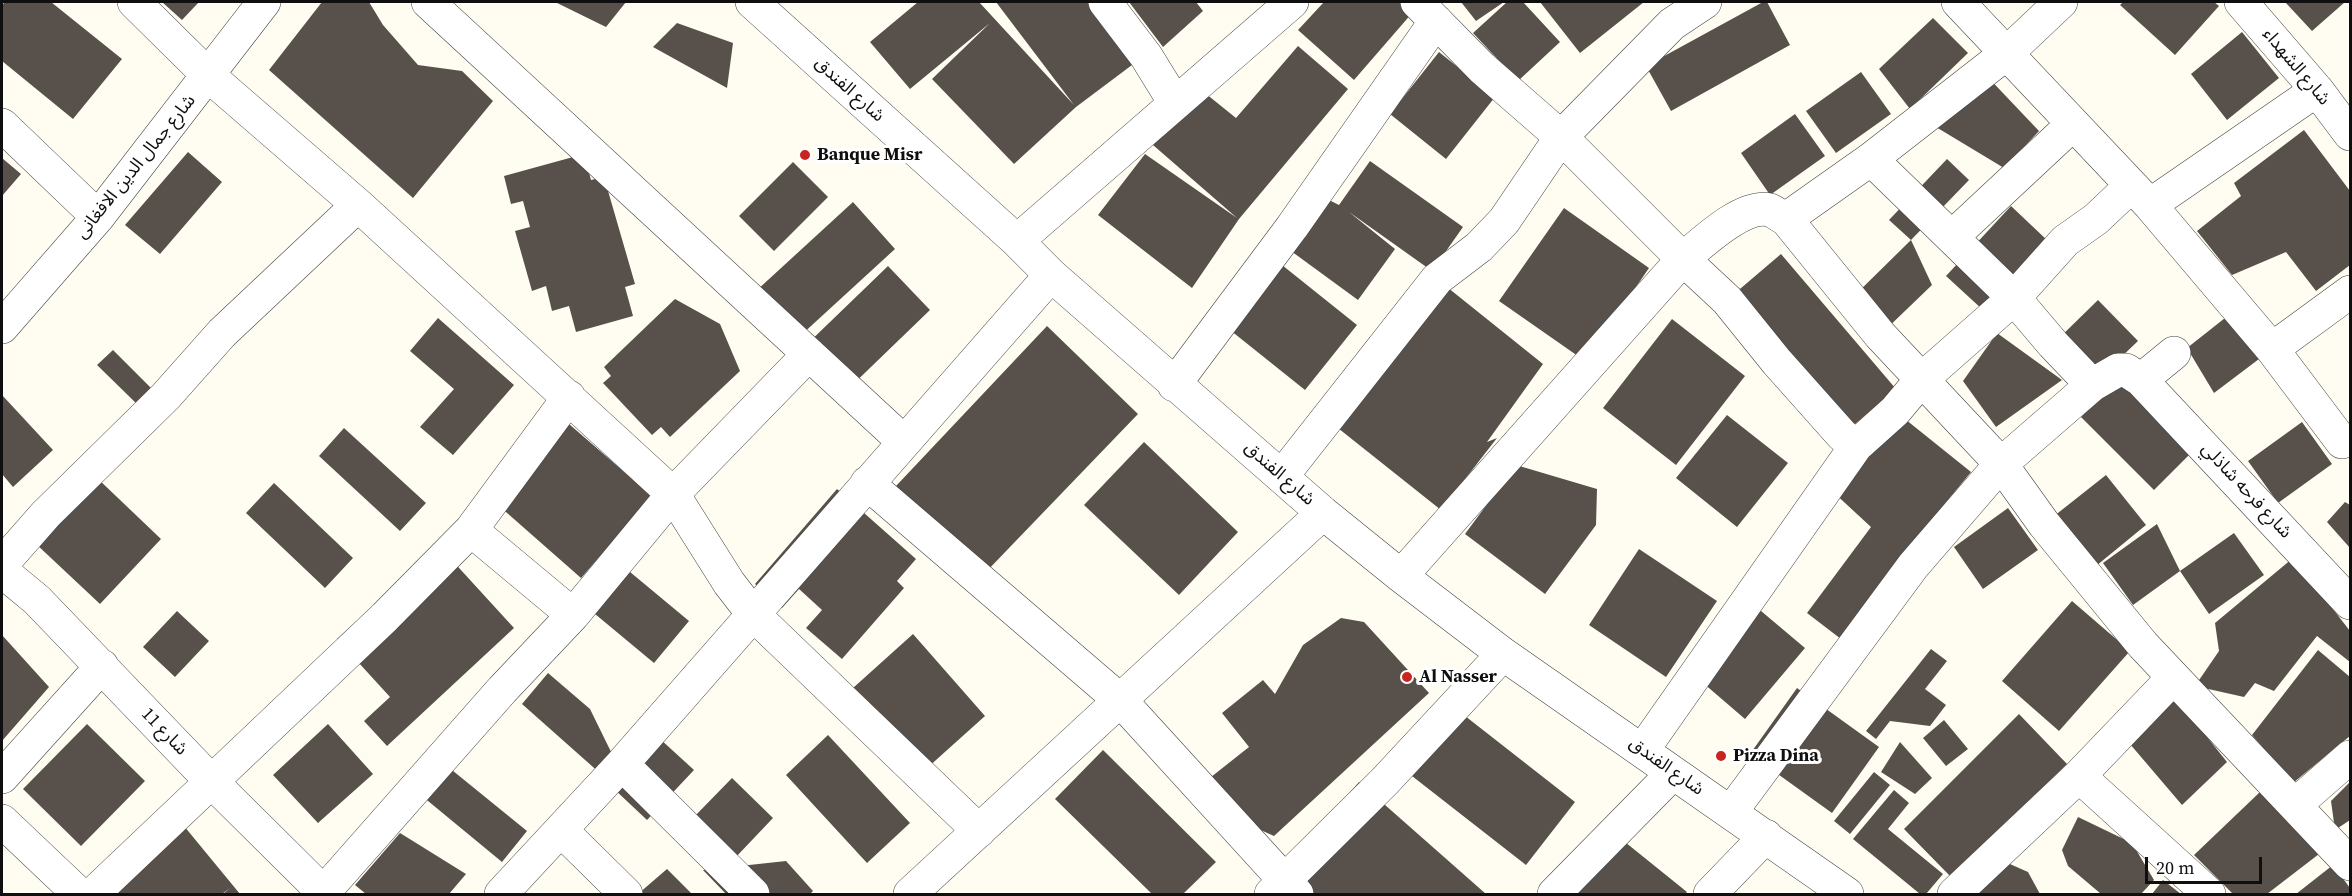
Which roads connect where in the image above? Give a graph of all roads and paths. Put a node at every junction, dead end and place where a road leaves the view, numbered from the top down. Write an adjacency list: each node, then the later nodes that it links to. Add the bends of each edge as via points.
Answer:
1 (134, 2): 14 (street)
2 (264, 2): 14 (street, شارع جمال الدين الافغانى)
3 (428, 2): 35 (street)
4 (755, 2): 27 (street, شارع الفندق)
5 (1105, 2): 16 (street)
6 (1292, 2): 16 (street)
7 (1705, 2): 12 (street)
8 (1958, 2): 13 (street)
9 (2061, 2): 13 (street)
10 (2241, 2): 15 (street, شارع الشهداء)
11 (1426, 11): 20 (street, via 1482,68); 38 (street, via 1292,227)
12 (1665, 13): 20 (street)
13 (2007, 53): 17 (street); 21 (street)
14 (209, 76): 23 (street); 24 (street, شارع جمال الدين الافغانى)
15 (2317, 90): 19 (street, شارع الشهداء); 22 (street)
16 (1175, 103): 27 (street)
17 (2073, 124): 22 (street); 26 (street)
18 (2, 125): 24 (street)
19 (2350, 134)
20 (1561, 137): 28 (street); 45 (street, via 1504,221 1479,247 1437,279)
21 (1871, 159): 25 (street); 26 (street)
22 (2140, 196): 31 (street, via 2065,241); 33 (street)
23 (358, 205): 40 (street); 50 (street, via 222,333)
24 (98, 217): 32 (street, شارع جمال الدين الافغانى)
25 (1786, 219): 28 (street, via 1770,210 1750,210); 36 (street)
26 (1952, 237): 31 (street)
27 (1017, 241): 29 (street, شارع الفندق)
28 (1683, 259): 43 (street, via 1728,300 1777,362); 52 (street)
29 (1051, 275): 38 (street, شارع الفندق); 41 (street)
30 (2350, 292): 33 (street)
31 (2014, 298): 36 (street); 39 (street)
32 (2, 327)
33 (2272, 349): 42 (street)
34 (2174, 353): 37 (street)
35 (809, 354): 41 (street); 47 (street)
36 (1921, 380): 43 (street, via 1895,411); 44 (street)
37 (2141, 380): 39 (street, via 2126,370 2118,370); 53 (street, شارع فرحه شاذلي)
38 (1174, 385): 45 (street, شارع الفندق)
39 (2092, 385): 44 (street)
40 (568, 397): 47 (street); 49 (street)
41 (904, 442): 46 (street)
42 (2342, 442)
43 (1856, 446): 60 (street)
44 (2001, 464): 58 (street, via 2074,562); 68 (street, via 1912,566)
45 (1282, 476): 48 (street, شارع الفندق)
46 (867, 483): 54 (street); 59 (street)
47 (673, 494): 54 (street); 55 (street)
48 (1323, 513): 52 (street, شارع الفندق); 59 (street)
49 (471, 530): 55 (street); 66 (street)
50 (2, 564)
51 (2, 572): 57 (street, شارع 11, via 37,600)
52 (1401, 576): 56 (street, شارع الفندق)
53 (2350, 603)
54 (753, 614): 62 (street); 71 (street)
55 (573, 615): 77 (street, via 502,690)
56 (1503, 654): 60 (street, شارع الفندق); 74 (street)
57 (102, 666): 65 (street); 66 (street, شارع 11)
58 (2173, 678): 64 (street); 67 (street)
59 (1121, 701): 71 (street); 74 (street)
60 (1642, 751): 63 (street, شارع الفندق)
61 (2350, 757): 67 (street)
62 (622, 764): 70 (street); 80 (street)
63 (1673, 772): 68 (street, شارع الفندق); 82 (street)
64 (2079, 776): 85 (street); 86 (street)
65 (2, 777)
66 (212, 782): 76 (street); 77 (street, شارع 11)
67 (2295, 805): 73 (street)
68 (1731, 812): 72 (street, شارع الفندق)
69 (2, 821): 75 (street)
70 (562, 831): 78 (street); 79 (street)
71 (979, 831): 81 (street)
72 (1766, 836): 83 (street); 84 (street, شارع الفندق)
73 (2350, 864)
74 (1284, 890)
75 (79, 894)
76 (93, 894)
77 (324, 894)
78 (501, 894)
79 (626, 894)
80 (753, 894)
81 (910, 894)
82 (1554, 894)
83 (1710, 894)
84 (1847, 894)
85 (1954, 894)
86 (2209, 894)

